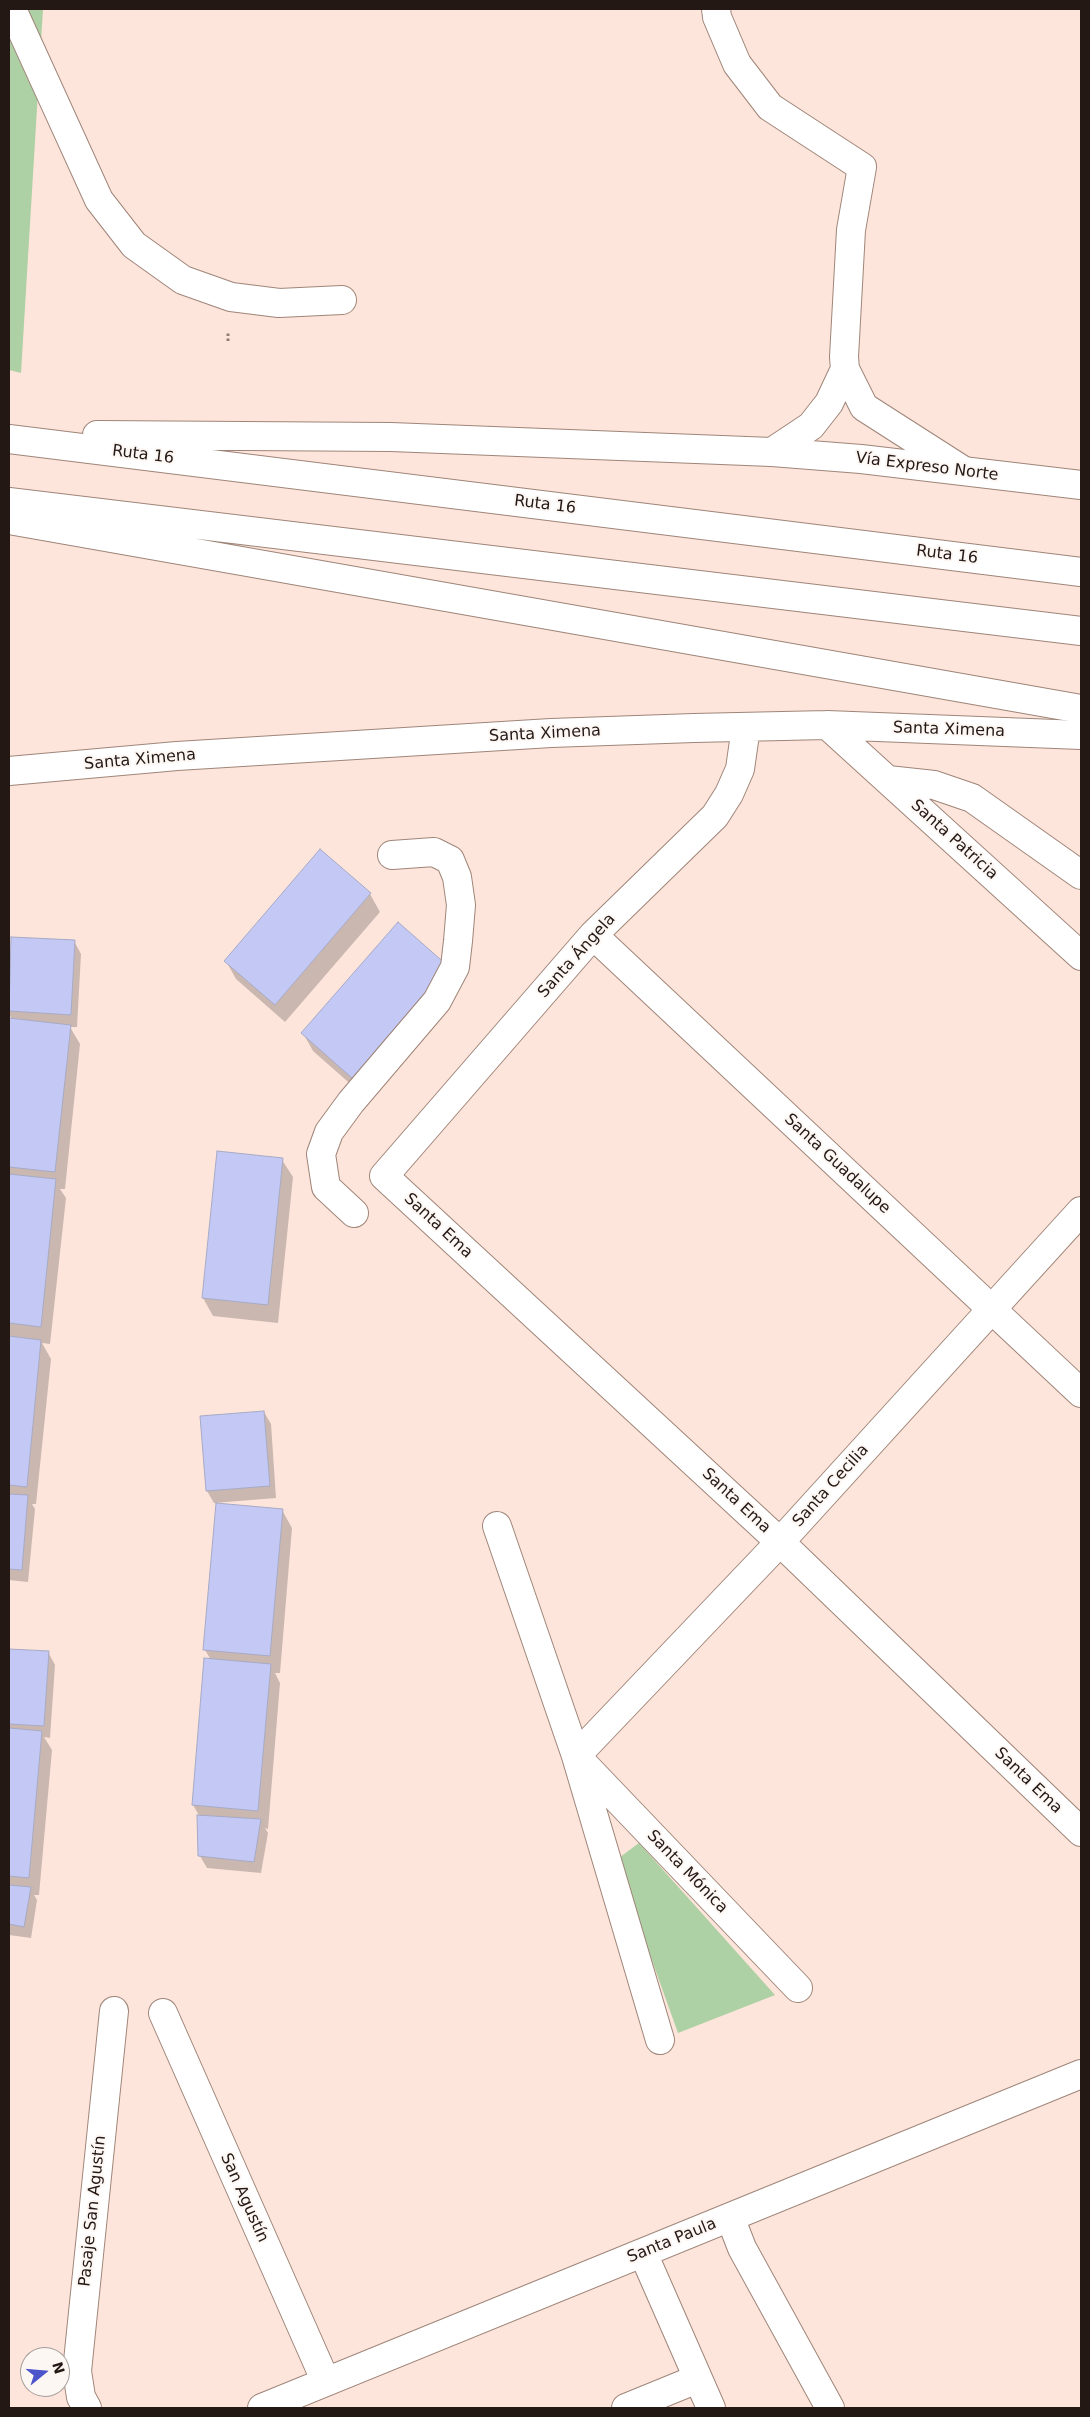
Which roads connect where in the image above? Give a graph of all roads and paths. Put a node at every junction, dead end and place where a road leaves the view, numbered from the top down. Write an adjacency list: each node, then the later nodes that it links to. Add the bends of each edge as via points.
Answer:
1 (12, 9): 3 (main road, via 99,200 134,244 183,280 231,296 278,303)
2 (716, 9): 4 (main road, via 737,64 770,107 862,167 850,230)
3 (342, 300)
4 (845, 369): 6 (main road, via 829,403 811,426); 7 (main road, via 864,407)
5 (9, 438): 6 (main road, Vía Expreso Norte, via 196,434 391,437); 11 (main road, Ruta 16)
6 (772, 452): 7 (main road, Vía Expreso Norte)
7 (964, 472): 8 (main road, Vía Expreso Norte)
8 (1081, 485)
9 (9, 502): 12 (main road)
10 (9, 520): 13 (main road)
11 (1081, 572)
12 (1081, 631)
13 (1081, 709)
14 (827, 725): 15 (main road, Santa Ximena); 16 (main road, Santa Ximena); 18 (main road, Santa Patricia)
15 (746, 727): 17 (main road, Santa Ximena, via 522,735 177,756); 21 (main road, Santa Ángela, via 740,770 715,816)
16 (1081, 735)
17 (9, 771)
18 (888, 780): 20 (main road, via 934,785 972,798); 22 (main road, Santa Patricia)
19 (392, 855): 25 (main road, via 434,852 450,860 457,877 461,904 458,941 455,967 437,1000 329,1132 321,1154 326,1187)
20 (1081, 875)
21 (593, 935): 23 (main road, Santa Ángela); 26 (main road, Santa Guadalupe)
22 (1081, 956)
23 (384, 1176): 29 (main road, Santa Ema)
24 (1081, 1212): 26 (main road, Santa Cecilia)
25 (354, 1213)
26 (992, 1308): 27 (main road, Santa Guadalupe); 29 (main road, Santa Cecilia)
27 (1081, 1393)
28 (497, 1526): 30 (main road, Santa Mónica)
29 (780, 1542): 30 (main road, Santa Cecilia); 31 (main road, Santa Ema)
30 (576, 1756): 32 (main road, Santa Mónica); 35 (main road, Santa Mónica)
31 (1081, 1832)
32 (798, 1988)
33 (114, 2012): 41 (main road, Pasaje San Agustín, via 77,2372 81,2397)
34 (163, 2013): 40 (main road, San Agustín)
35 (660, 2040)
36 (1081, 2074): 37 (main road, Santa Paula)
37 (730, 2217): 38 (main road, Santa Paula); 45 (main road, via 742,2248)
38 (643, 2253): 39 (main road); 40 (main road, Santa Paula)
39 (697, 2379): 43 (main road); 44 (main road)
40 (326, 2382): 42 (main road, Santa Paula)
41 (87, 2408)
42 (262, 2408)
43 (626, 2408)
44 (710, 2408)
45 (830, 2408)

